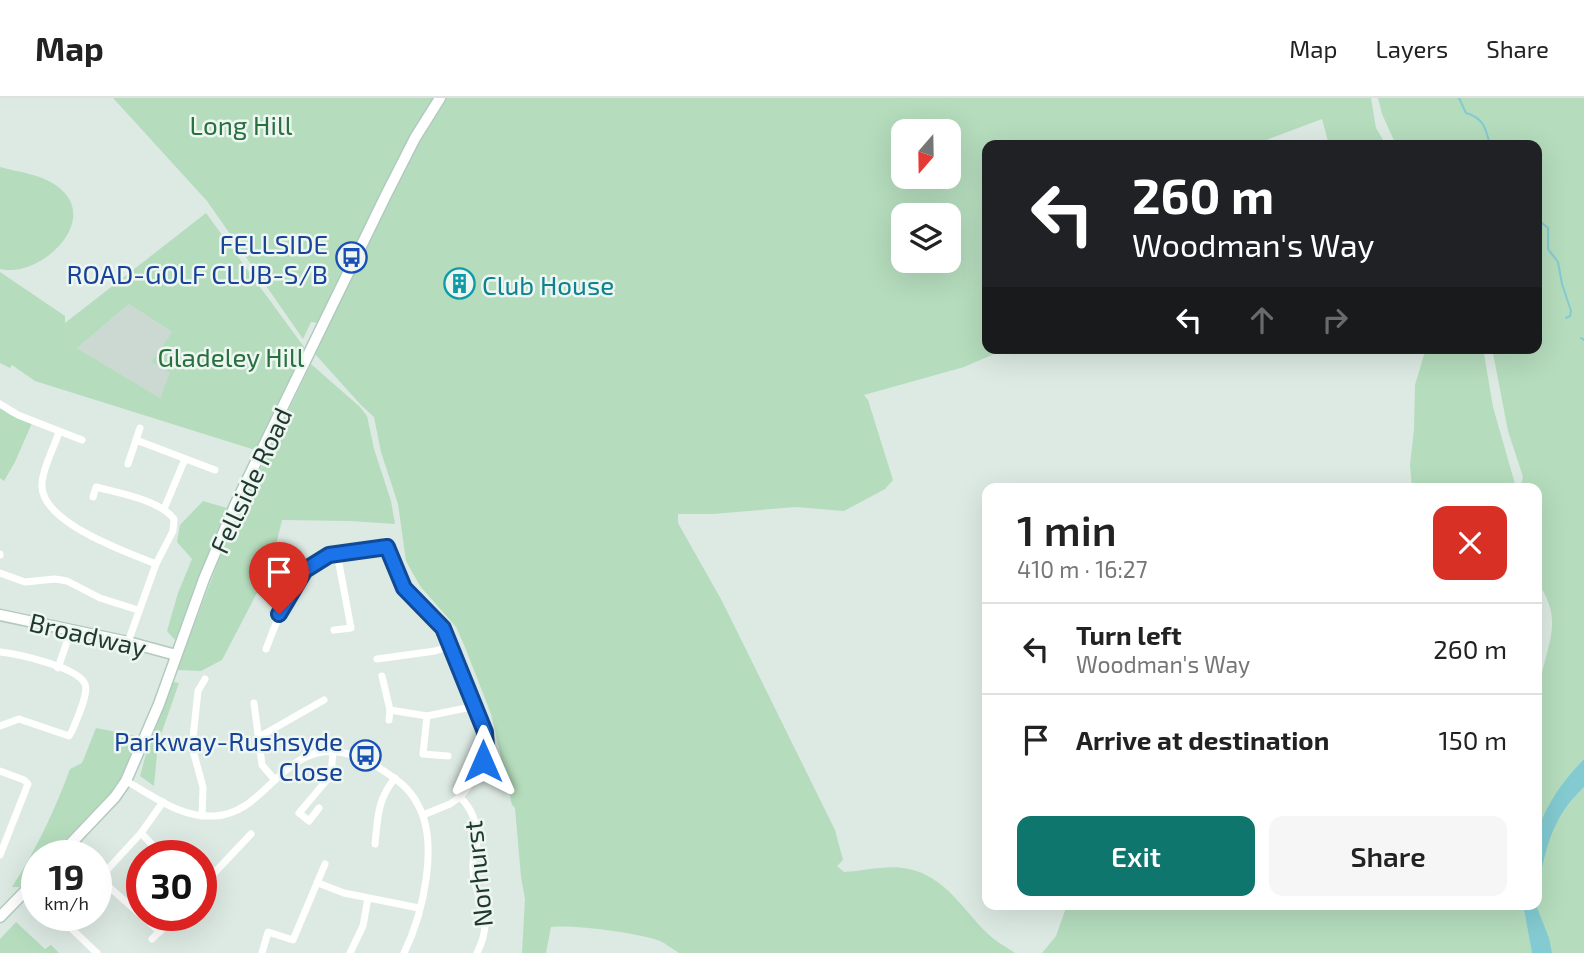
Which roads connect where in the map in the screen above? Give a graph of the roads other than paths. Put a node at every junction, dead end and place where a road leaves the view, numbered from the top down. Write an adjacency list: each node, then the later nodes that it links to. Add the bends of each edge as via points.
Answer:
1 (440, 98): 23 (street, Fellside Road, via 386,195 236,502)
2 (0, 404): 4 (street)
3 (140, 428): 6 (street)
4 (59, 432): 5 (street); 13 (street, via 42,482 48,505 77,528)
5 (82, 440)
6 (136, 440): 7 (street); 8 (street)
7 (185, 459): 9 (street); 11 (street)
8 (128, 464)
9 (215, 470)
10 (93, 497): 11 (street, via 96,487)
11 (164, 509): 13 (street, via 174,525)
12 (337, 553): 18 (street, via 351,628); 20 (street, via 378,550 386,544 404,588 443,628); 21 (street, via 305,570 279,614)
13 (156, 564): 15 (street)
14 (0, 573): 15 (street, via 25,582 66,581)
15 (138, 610): 19 (street)
16 (0, 615): 17 (street, Broadway)
17 (71, 630): 19 (street, Broadway); 25 (street)
18 (334, 630)
19 (128, 642): 23 (street, Broadway)
20 (451, 646): 24 (street); 30 (street)
21 (266, 649)
22 (0, 652): 25 (street)
23 (176, 655): 40 (street, Fellside Road)
24 (377, 659)
25 (58, 668): 34 (street, via 80,676 85,685 68,736 19,719)
26 (382, 676): 31 (street)
27 (205, 678): 46 (street, via 198,691 192,747 203,788)
28 (324, 700): 35 (street)
29 (254, 703): 35 (street)
30 (476, 706): 32 (street); 42 (street, via 486,747 476,777)
31 (390, 710): 32 (street); 33 (street)
32 (427, 716): 37 (street, via 423,754)
33 (389, 720)
34 (0, 726)
35 (258, 737): 41 (street, via 262,765)
36 (333, 751): 39 (street, via 357,756); 41 (street, via 306,757); 44 (street, via 331,775 299,813 309,821)
37 (448, 757)
38 (0, 771): 49 (street, via 28,784)
39 (395, 778): 45 (street); 52 (street, via 380,802)
40 (126, 780): 43 (street); 50 (street, Fellside Road)
41 (275, 780): 46 (street, via 251,803 233,812)
42 (460, 797): 45 (street); 70 (street, Norhurst, via 476,826 472,864 486,923)
43 (163, 802): 46 (street); 47 (street)
44 (319, 808)
45 (423, 815): 61 (street, via 427,850)
46 (202, 816)
47 (141, 833): 51 (street); 55 (street)
48 (251, 834): 56 (street)
49 (3, 839): 53 (street)
50 (74, 840)
51 (148, 840)
52 (375, 844)
53 (0, 855)
54 (325, 864): 57 (street)
55 (112, 865)
56 (217, 870)
57 (318, 883): 60 (street); 67 (street, via 293,940 268,932)
58 (112, 892): 64 (street)
59 (21, 894): 62 (street)
60 (368, 898): 61 (street); 68 (street, via 363,926)
61 (419, 908): 69 (street)
62 (0, 916)
63 (76, 931): 66 (street)
64 (160, 932): 65 (street)
65 (152, 939)
66 (97, 953)
67 (262, 953)
68 (350, 953)
69 (404, 953)
70 (477, 953)

